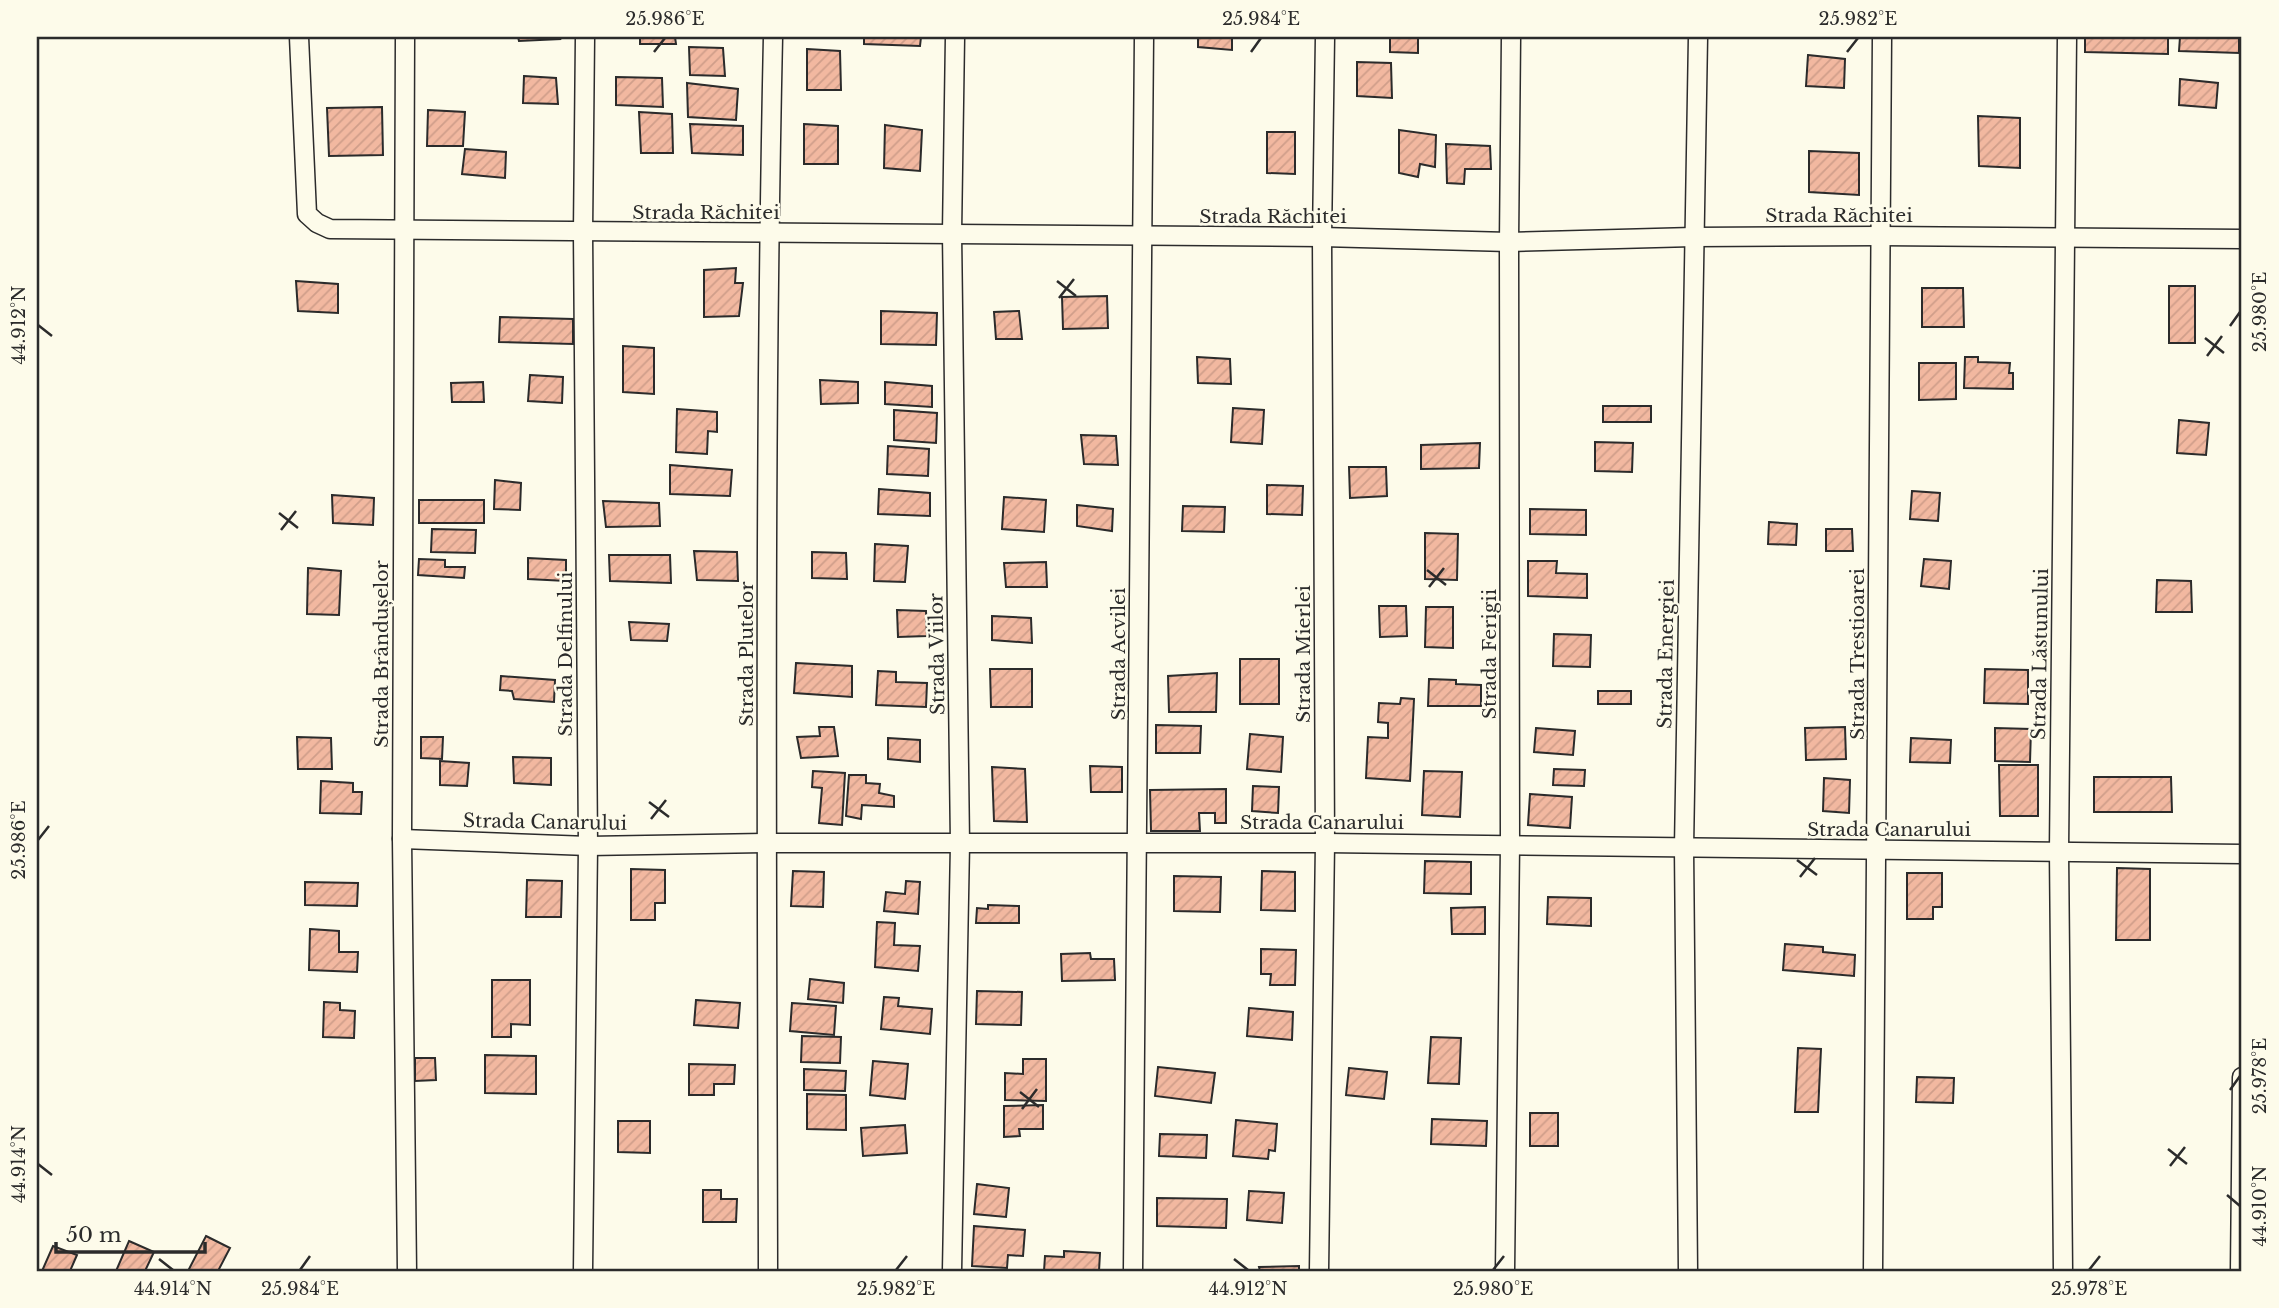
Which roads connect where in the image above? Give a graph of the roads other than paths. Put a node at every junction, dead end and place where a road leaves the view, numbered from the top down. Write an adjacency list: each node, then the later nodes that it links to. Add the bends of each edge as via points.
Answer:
1 (299, 37): 12 (street, Strada Răchitei, via 307,214 331,229)
2 (405, 37): 12 (street, Strada Brândușelor)
3 (585, 37): 13 (street, Strada Delfinului)
4 (773, 37): 14 (street, Strada Plutelor)
5 (955, 37): 15 (street, Strada Viilor)
6 (1144, 37): 17 (street, Strada Acvilei)
7 (1325, 37): 18 (street, Strada Mierlei)
8 (1511, 37): 22 (street, Strada Ferigii)
9 (1698, 37): 19 (street, Strada Energiei)
10 (1882, 37): 16 (street, Strada Trestioarei)
11 (2067, 37): 20 (street, Strada Lăstunului)
12 (403, 230): 13 (street, Strada Răchitei); 23 (street, Strada Brândușelor)
13 (583, 232): 14 (street, Strada Răchitei); 29 (street, Strada Delfinului)
14 (769, 233): 15 (street, Strada Răchitei); 24 (street, Strada Plutelor)
15 (952, 233): 17 (street, Strada Răchitei); 27 (street, Strada Viilor)
16 (1880, 236): 19 (street, Strada Răchitei); 20 (street, Strada Răchitei); 32 (street, Strada Trestioarei)
17 (1141, 237): 18 (street, Strada Răchitei); 25 (street, Strada Acvilei)
18 (1322, 237): 22 (street, Strada Răchitei); 26 (street, Strada Mierlei)
19 (1693, 237): 22 (street, Strada Răchitei); 30 (street, Strada Energiei)
20 (2066, 237): 21 (street, Strada Răchitei); 31 (street, Strada Lăstunului)
21 (2242, 239)
22 (1509, 242): 28 (street, Strada Ferigii)
23 (402, 839): 29 (street, Strada Canarului); 35 (street, Strada Brândușelor)
24 (766, 843): 27 (street, Strada Canarului); 29 (street, Strada Canarului); 37 (street, Strada Plutelor)
25 (1138, 843): 26 (street, Strada Canarului); 27 (street, Strada Canarului); 39 (street, Strada Acvilei)
26 (1325, 843): 28 (street, Strada Canarului); 40 (street, Strada Mierlei)
27 (960, 844): 38 (street, Strada Viilor)
28 (1510, 845): 30 (street, Strada Canarului); 41 (street, Strada Ferigii)
29 (588, 846): 36 (street, Strada Delfinului)
30 (1684, 848): 32 (street, Strada Canarului); 42 (street, Strada Energiei)
31 (2059, 850): 32 (street, Strada Canarului); 33 (street, Strada Canarului); 44 (street, Strada Lăstunului)
32 (1877, 851): 43 (street, Strada Trestioarei)
33 (2242, 854)
34 (2242, 1077): 45 (street)
35 (407, 1271)
36 (583, 1271)
37 (768, 1271)
38 (952, 1271)
39 (1133, 1271)
40 (1319, 1271)
41 (1505, 1271)
42 (1688, 1271)
43 (1873, 1271)
44 (2063, 1271)
45 (2240, 1271)

